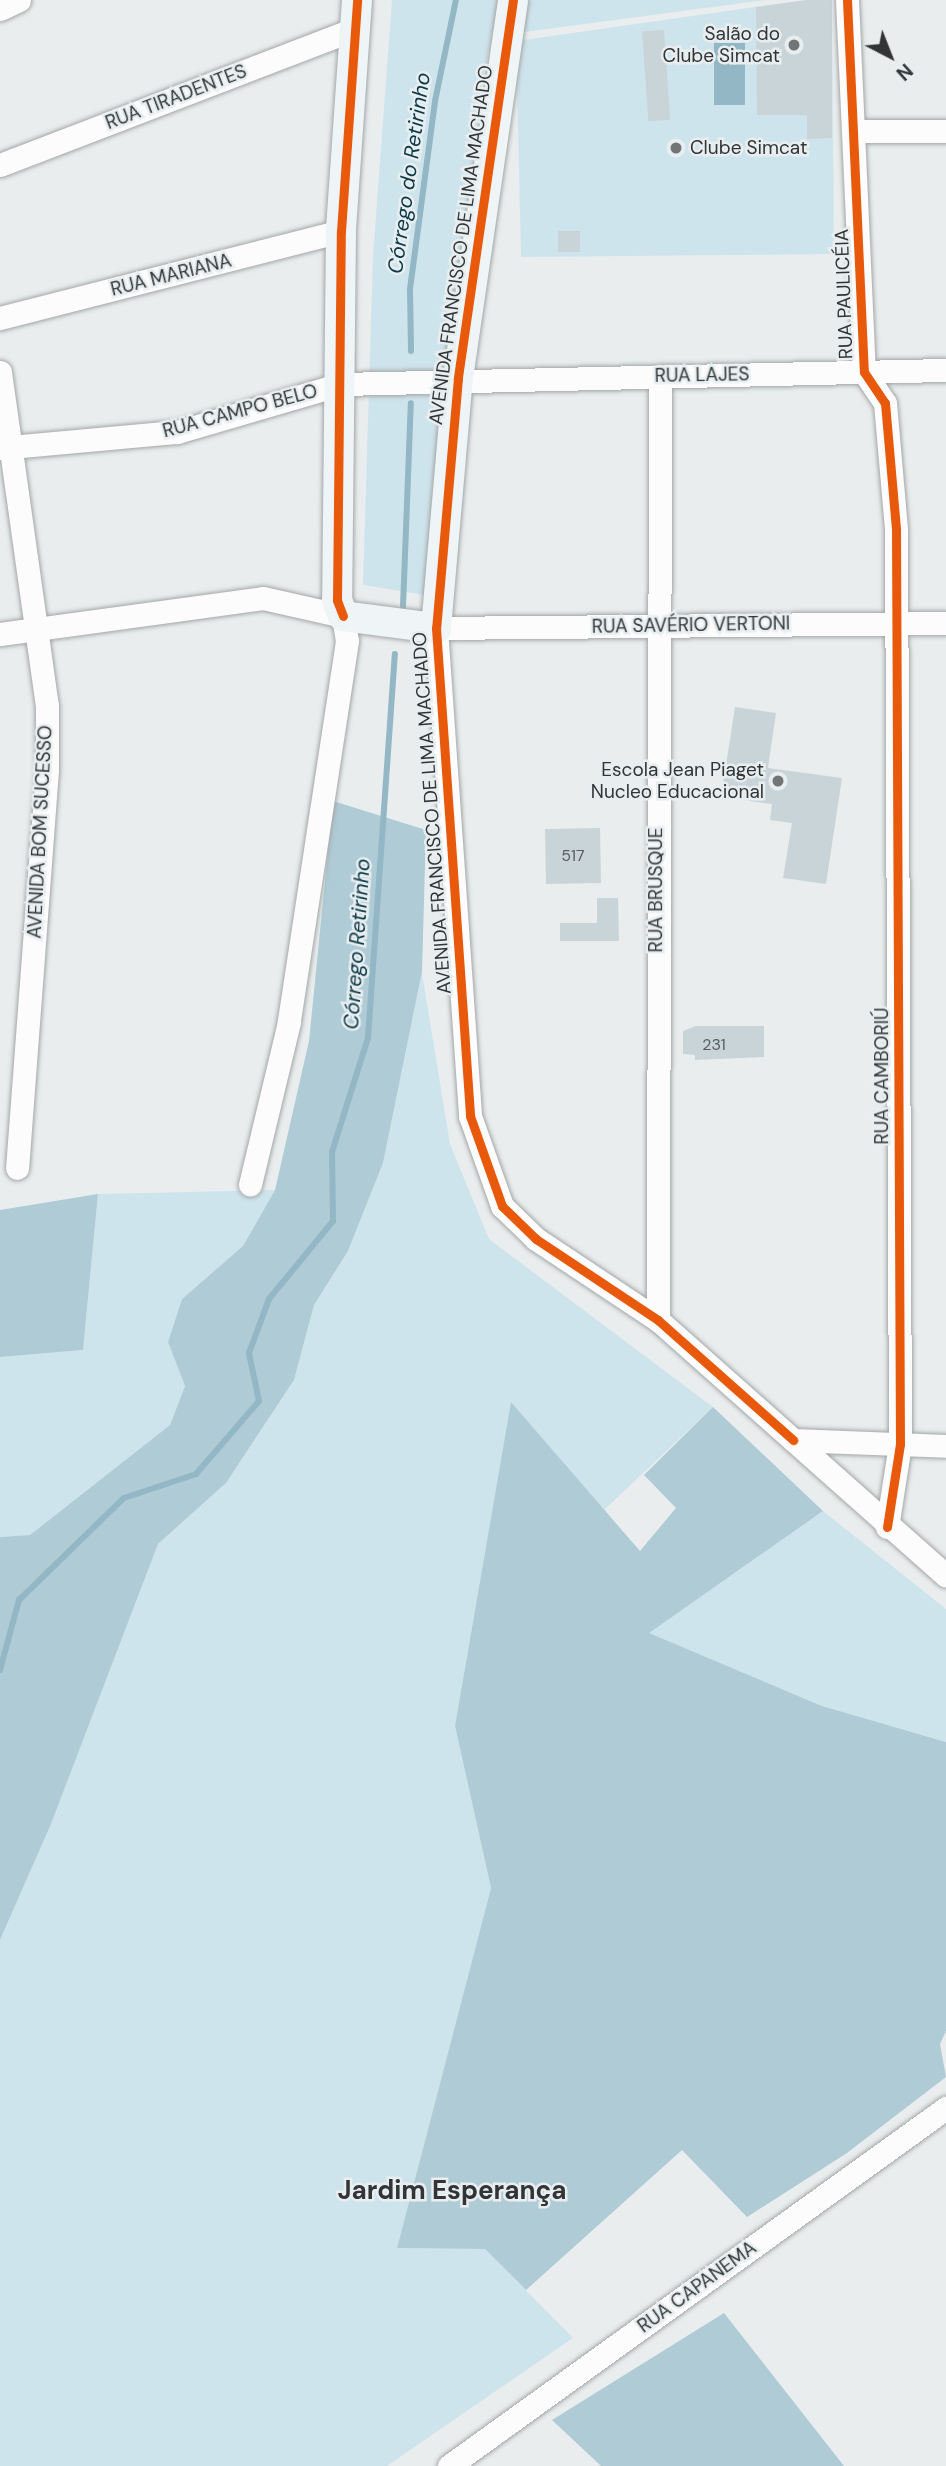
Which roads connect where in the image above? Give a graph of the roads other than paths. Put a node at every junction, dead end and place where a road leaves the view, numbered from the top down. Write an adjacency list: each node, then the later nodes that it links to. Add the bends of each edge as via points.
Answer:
1 (19, 0): 5 (street)
2 (356, 0): 6 (main road)
3 (513, 0): 16 (main road, AVENIDA FRANCISCO DE LIMA MACHADO)
4 (846, 0): 7 (street, RUA PAULICÉIA)
5 (0, 9)
6 (351, 30): 9 (street, RUA TIRADENTES); 10 (main road)
7 (855, 131): 8 (street); 14 (street, RUA PAULICÉIA)
8 (946, 131)
9 (0, 165)
10 (341, 231): 11 (street, RUA MARIANA); 17 (main road)
11 (0, 318)
12 (946, 370): 14 (street, RUA LAJES)
13 (0, 372): 18 (street, AVENIDA BOM SUCESSO)
14 (864, 372): 15 (street, RUA LAJES); 20 (street, RUA PAULICÉIA, via 885,404)
15 (660, 376): 16 (street, RUA LAJES); 22 (street, RUA BRUSQUE)
16 (458, 377): 17 (street, RUA LAJES); 23 (main road, AVENIDA FRANCISCO DE LIMA MACHADO)
17 (341, 384): 18 (street, RUA CAMPO BELO, via 177,432); 19 (main road, via 337,600)
18 (6, 447): 24 (street, AVENIDA BOM SUCESSO)
19 (343, 616): 23 (main road); 24 (street, via 263,598); 27 (street, via 347,641 289,1022)
20 (898, 623): 21 (street, RUA SAVÉRIO VERTONI); 22 (street, RUA SAVÉRIO VERTONI); 30 (street, RUA CAMBORIÚ)
21 (946, 623)
22 (655, 626): 23 (street, RUA SAVÉRIO VERTONI); 28 (street, RUA BRUSQUE)
23 (436, 628): 28 (street, AVENIDA FRANCISCO DE LIMA MACHADO, via 470,1116 487,1174 502,1206 536,1239)
24 (37, 629): 25 (street); 26 (street, AVENIDA BOM SUCESSO, via 47,705 47,770)
25 (0, 634)
26 (17, 1168)
27 (250, 1184)
28 (659, 1320): 29 (street, AVENIDA FRANCISCO DE LIMA MACHADO)
29 (793, 1440): 30 (street); 32 (street, AVENIDA FRANCISCO DE LIMA MACHADO)
30 (900, 1444): 31 (street); 32 (street, RUA CAMBORIÚ)
31 (946, 1446)
32 (887, 1527): 33 (street, AVENIDA FRANCISCO DE LIMA MACHADO)
33 (946, 1576)
34 (946, 2108): 35 (street, RUA CAPANEMA)
35 (449, 2466)

